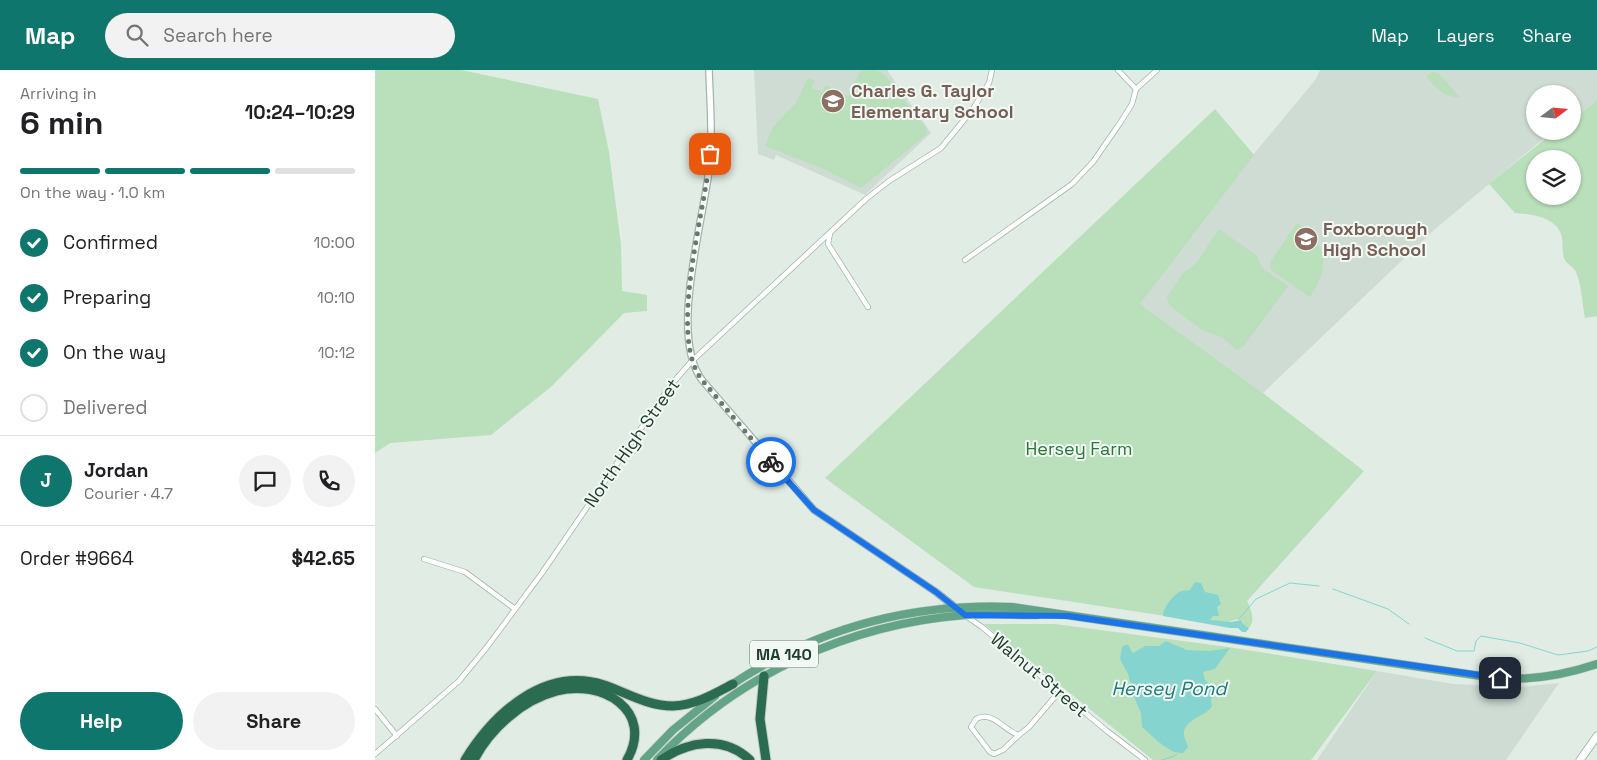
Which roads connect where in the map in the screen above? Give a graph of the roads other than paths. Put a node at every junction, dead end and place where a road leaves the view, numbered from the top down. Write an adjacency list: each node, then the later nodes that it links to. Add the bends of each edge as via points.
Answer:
1 (709, 70): 9 (street, Walnut Street, via 709,169 687,305)
2 (992, 70): 6 (street, North High Street, via 989,82 973,109 941,148 889,181)
3 (1119, 70): 5 (street)
4 (1157, 70): 5 (street)
5 (1136, 89): 7 (street, via 1132,104 1120,123 1093,162 1072,184)
6 (831, 232): 8 (street, via 829,244); 9 (street, North High Street)
7 (965, 260)
8 (868, 308)
9 (691, 362): 11 (street, Walnut Street, via 702,380 814,510); 12 (street, North High Street, via 670,386)
10 (424, 559): 12 (street, via 465,572)
11 (954, 607): 13 (street, Walnut Street); 14 (main road, MA 140, via 1012,607); 17 (main road, MA 140, via 891,617 835,632 783,655)
12 (515, 609): 21 (street, North High Street, via 464,675)
13 (965, 615): 14 (main road, MA 140); 16 (main road, MA 140, via 896,626 850,638 806,654); 18 (street, Walnut Street)
14 (1069, 616): 15 (main road, MA 140, via 1500,678 1551,676)
15 (1597, 664)
16 (764, 676): 28 (main road, MA 140, via 709,712); 31 (highway, via 760,719)
17 (733, 684): 24 (highway, via 697,702 676,706 649,702 595,683 571,681 553,684 530,694 503,713 484,732); 27 (main road, MA 140, via 687,718)
18 (1059, 692): 20 (street, via 1029,728); 32 (street, Walnut Street)
19 (375, 709): 21 (street)
20 (1019, 735): 20 (street, via 994,754 971,726 976,719 986,716)
21 (397, 736): 23 (street, North High Street)
22 (1597, 736): 33 (main road)
23 (375, 754)
24 (465, 760)
25 (474, 760): 26 (highway, via 492,734 517,711 547,694 573,688 607,694 625,708 635,732)
26 (627, 760)
27 (643, 760)
28 (657, 760)
29 (661, 760): 30 (highway, via 682,748 708,743 732,748)
30 (750, 760)
31 (765, 760)
32 (1145, 760)
33 (1580, 760)

